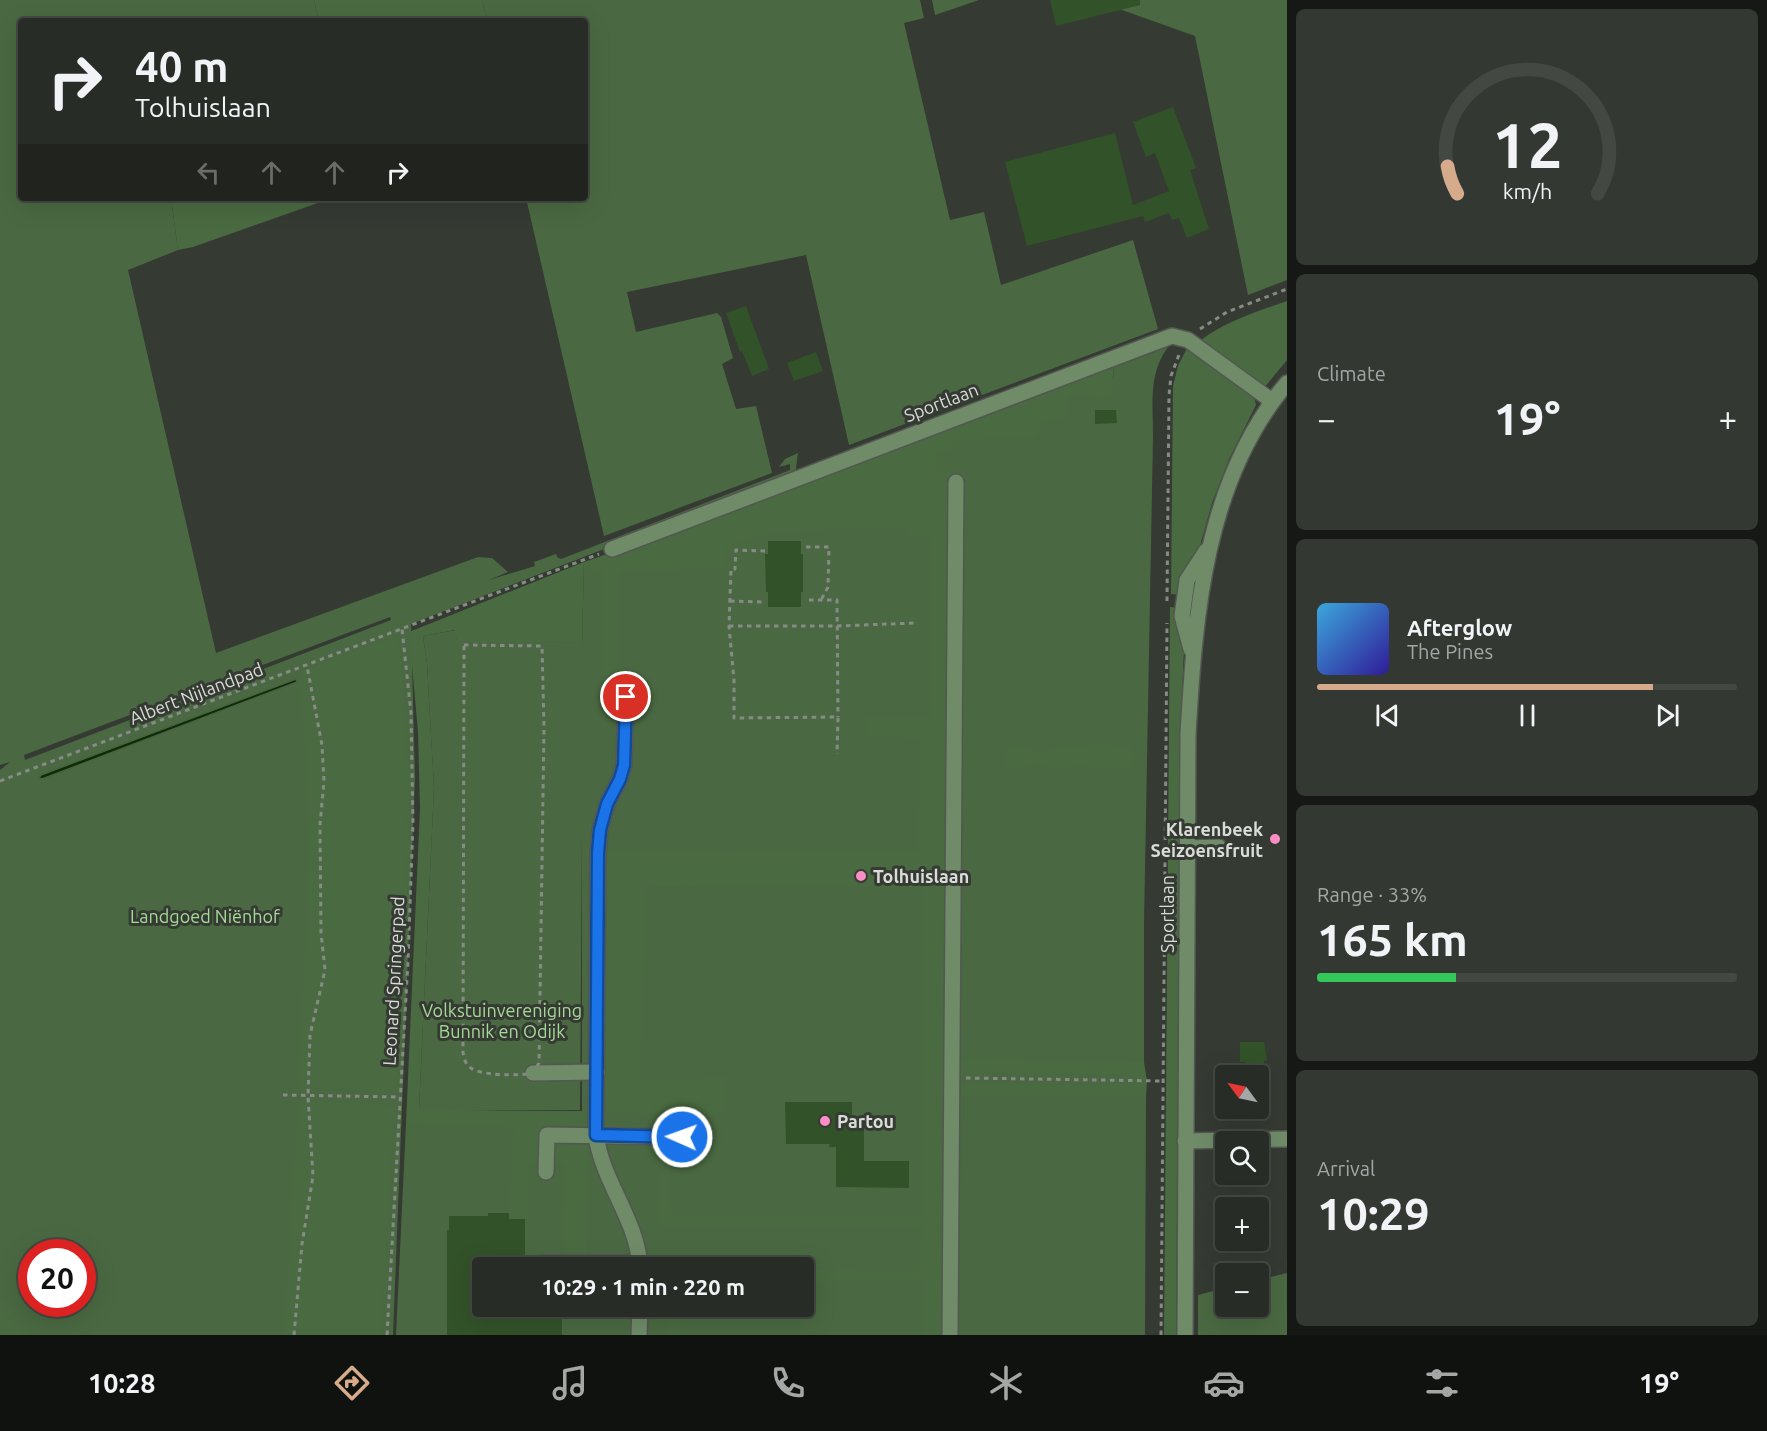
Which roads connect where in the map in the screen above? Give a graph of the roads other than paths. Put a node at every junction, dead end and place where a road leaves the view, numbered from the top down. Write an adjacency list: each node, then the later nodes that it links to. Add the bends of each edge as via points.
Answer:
1 (1287, 383): 2 (street, Sportlaan)
2 (1272, 401): 4 (street, Sportlaan, via 1188,340 1172,336); 7 (street, Sportlaan, via 1247,441 1210,545 1193,655)
3 (956, 482): 18 (street)
4 (612, 549)
5 (626, 697): 8 (street, via 624,765 607,804 598,853)
6 (1219, 847): 7 (street)
7 (1186, 848): 13 (street, Sportlaan)
8 (597, 1072): 9 (street); 10 (street)
9 (533, 1073)
10 (596, 1135): 11 (street); 14 (street, via 547,1135); 15 (street, via 601,1158 636,1239)
11 (682, 1137)
12 (1287, 1139): 13 (street)
13 (1185, 1141): 19 (street, Sportlaan)
14 (546, 1172)
15 (639, 1257)
16 (640, 1317): 17 (street)
17 (639, 1335)
18 (950, 1335)
19 (1185, 1335)

